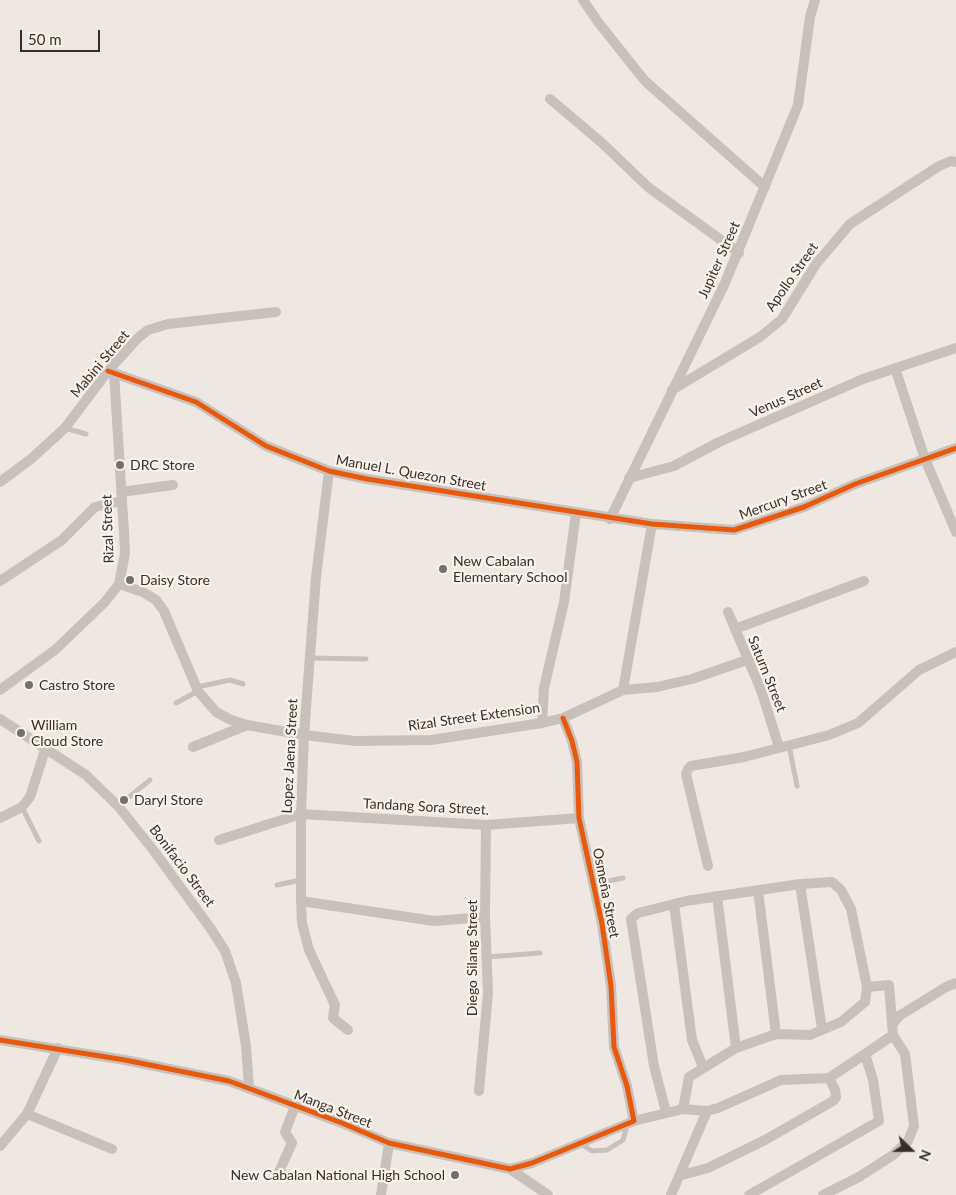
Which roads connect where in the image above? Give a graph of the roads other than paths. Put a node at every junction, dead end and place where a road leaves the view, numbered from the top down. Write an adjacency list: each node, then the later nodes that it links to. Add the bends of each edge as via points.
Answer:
1 (583, 0): 5 (street, via 645,81)
2 (815, 0): 5 (street, Jupiter Street, via 798,106)
3 (550, 99): 6 (street, via 602,142 648,187)
4 (956, 162): 11 (street, Apollo Street, via 939,166 850,224 816,264 782,319 760,337)
5 (765, 187): 6 (street, Jupiter Street)
6 (739, 253): 11 (street, Jupiter Street)
7 (276, 312): 10 (street, Mabini Street, via 159,326 138,338)
8 (956, 348): 9 (street, Venus Street)
9 (894, 368): 15 (street); 17 (street, Venus Street, via 728,438 674,466)
10 (111, 372): 12 (street, Mabini Street); 16 (street, Manuel L. Quezon Street, via 196,402 266,446); 20 (street, Rizal Street)
11 (672, 390): 17 (street, Jupiter Street)
12 (65, 428): 13 (lane); 18 (street, Mabini Street)
13 (86, 434)
14 (956, 448): 15 (street, Mercury Street)
15 (925, 459): 23 (street, Mercury Street, via 855,484 804,507 734,530); 24 (street)
16 (329, 471): 21 (street, Manuel L. Quezon Street); 31 (street, Lopez Jaena Street)
17 (629, 478): 22 (street, Jupiter Street)
18 (0, 482)
19 (173, 485): 20 (street)
20 (121, 496): 25 (street, via 95,506 62,540); 27 (street, Rizal Street, via 125,554)
21 (576, 514): 22 (street, Manuel L. Quezon Street); 41 (street, via 564,602 544,688)
22 (610, 519): 23 (street, Mercury Street)
23 (652, 524): 37 (street)
24 (956, 532)
25 (0, 581)
26 (864, 581): 29 (street)
27 (119, 584): 35 (street, Rizal Street Extension, via 156,600 164,611); 36 (street, Rizal Street, via 55,650)
28 (728, 612): 29 (street, Saturn Street)
29 (735, 629): 33 (street, Saturn Street)
30 (956, 652): 44 (street, via 919,670 858,724)
31 (309, 658): 32 (lane); 43 (street, Lopez Jaena Street)
32 (366, 659)
33 (746, 660): 37 (street, Rizal Street Extension, via 692,679); 44 (street, Saturn Street)
34 (243, 684): 35 (lane, via 230,680)
35 (198, 689): 38 (lane); 42 (street, Rizal Street Extension, via 216,712)
36 (0, 690)
37 (623, 690): 39 (street, Rizal Street Extension)
38 (176, 703)
39 (563, 718): 41 (street, Rizal Street Extension); 53 (street, Osmeña Street, via 577,762)
40 (0, 719): 45 (street, Bonifacio Street)
41 (542, 723): 43 (street, Rizal Street Extension, via 430,740 355,741)
42 (247, 725): 43 (street, Rizal Street Extension); 46 (street)
43 (304, 735): 51 (street, Lopez Jaena Street)
44 (784, 746): 48 (lane); 57 (street, via 688,769 686,774)
45 (46, 747): 49 (street, Bonifacio Street, via 86,775); 50 (street, via 30,797)
46 (192, 747)
47 (150, 780): 49 (lane)
48 (798, 786)
49 (118, 806): 82 (street, Bonifacio Street, via 225,951 241,1006)
50 (22, 807): 52 (street); 55 (lane)
51 (301, 814): 54 (street, Tandang Sora Street.); 56 (street); 59 (street, Lopez Jaena Street)
52 (0, 818)
53 (579, 818): 54 (street, Tandang Sora Street.); 60 (street, Osmeña Street)
54 (486, 825): 67 (street, Diego Silang Street)
55 (39, 840)
56 (219, 840)
57 (708, 866)
58 (623, 878): 60 (lane)
59 (301, 880): 62 (lane); 65 (street, Lopez Jaena Street)
60 (594, 884): 89 (street, Osmeña Street, via 611,986 614,1047 628,1086)
61 (800, 884): 63 (street); 71 (street, via 832,882 841,890 851,909); 72 (street)
62 (277, 885)
63 (758, 890): 64 (street); 75 (street)
64 (717, 896): 66 (street); 78 (street)
65 (302, 901): 67 (street, via 434,921); 73 (street, Lopez Jaena Street, via 302,924 308,950 335,1005 333,1018)
66 (674, 904): 80 (street, via 692,1040); 87 (street, via 631,919 654,1066)
67 (485, 917): 69 (street, Diego Silang Street)
68 (540, 953): 69 (lane)
69 (487, 957): 83 (street, Diego Silang Street, via 488,993)
70 (956, 983): 74 (street, via 899,1016)
71 (867, 987): 72 (street, via 865,1002 856,1011 841,1022); 74 (street, via 889,984)
72 (822, 1029): 75 (street, via 810,1035)
73 (348, 1030)
74 (893, 1030): 79 (street); 103 (street, via 905,1054 914,1126 908,1141 859,1177)
75 (776, 1034): 78 (street)
76 (0, 1040): 77 (street, Manga Street)
77 (58, 1048): 82 (street, Manga Street, via 201,1074); 88 (street)
78 (736, 1048): 80 (street)
79 (865, 1054): 81 (street); 102 (street, via 879,1120)
80 (703, 1068): 85 (street, via 689,1077)
81 (829, 1078): 86 (street, via 781,1080); 96 (street, via 836,1096 833,1101 766,1140 708,1168)
82 (249, 1087): 84 (street, Manga Street)
83 (479, 1091)
84 (295, 1106): 90 (street, Manga Street); 95 (street, via 285,1132 292,1143)
85 (683, 1109): 86 (street, Manga Street); 87 (street, Manga Street)
86 (708, 1111): 96 (street)
87 (666, 1112): 89 (street, Manga Street)
88 (27, 1114): 92 (street); 93 (street)
89 (631, 1123): 91 (street, Manga Street); 91 (lane, via 623,1140 607,1150 592,1151)
90 (389, 1143): 94 (street, Manga Street); 98 (street)
91 (580, 1143): 94 (street, Manga Street)
92 (0, 1146)
93 (112, 1149)
94 (510, 1169): 97 (street)
95 (279, 1172)
96 (682, 1175): 101 (street)
97 (530, 1182): 99 (street); 100 (street)
98 (381, 1195)
99 (529, 1195)
100 (548, 1195)
101 (671, 1195)
102 (749, 1195)
103 (823, 1195)

